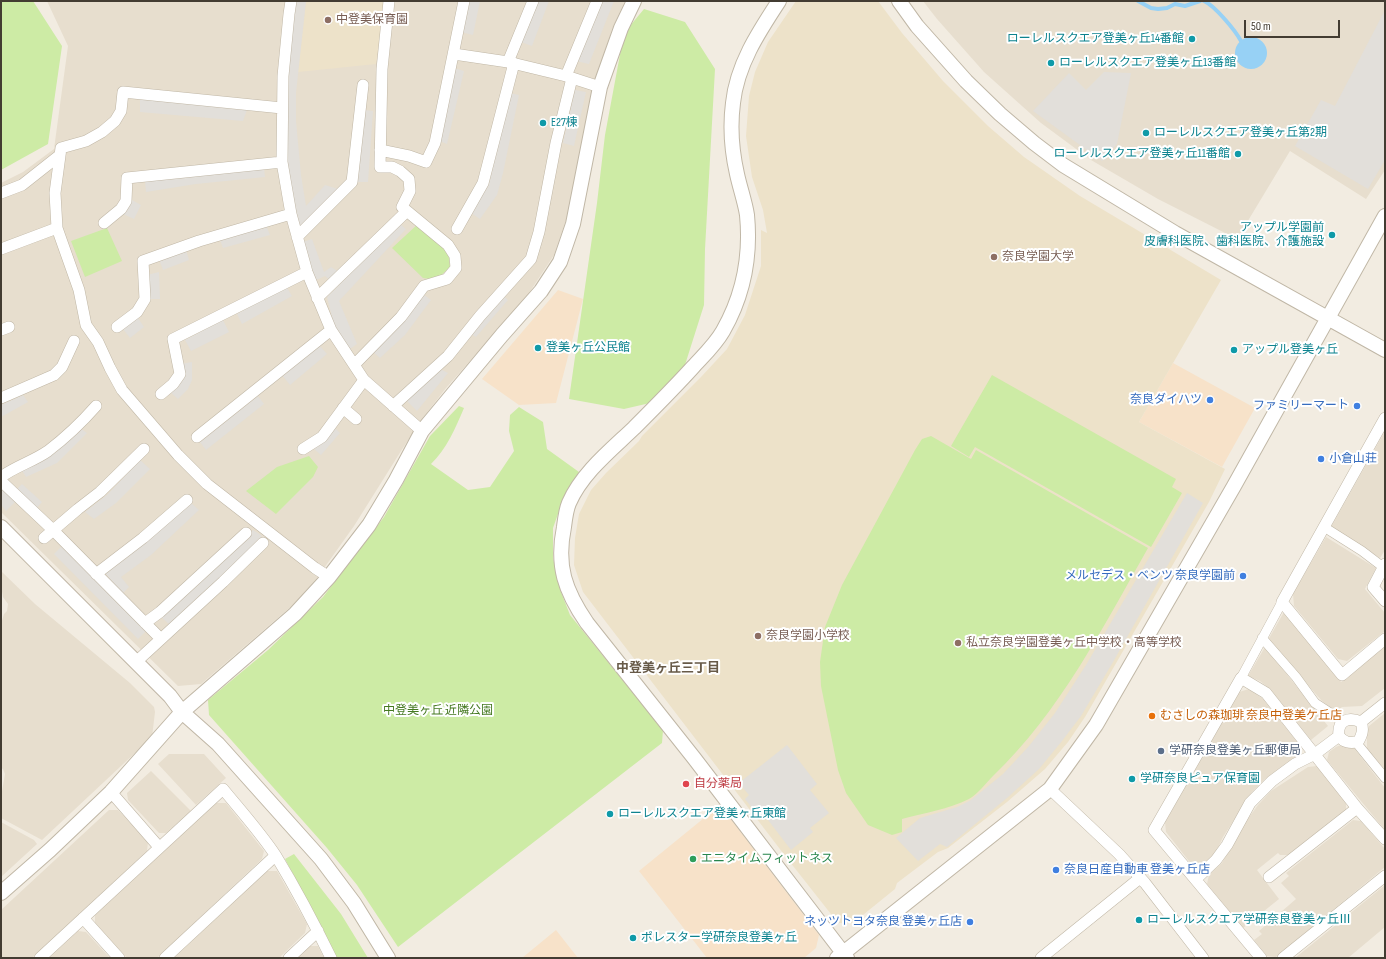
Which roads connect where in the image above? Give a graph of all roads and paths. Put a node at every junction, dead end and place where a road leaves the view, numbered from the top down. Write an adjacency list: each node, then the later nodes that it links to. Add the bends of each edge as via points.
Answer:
1 (291, 1): 14 (street)
2 (389, 1): 15 (street, via 382,69)
3 (464, 1): 9 (street)
4 (533, 1): 10 (street)
5 (597, 1): 11 (street)
6 (634, 1): 13 (street, via 621,28)
7 (779, 1): 88 (street, via 742,64 733,103 733,149 747,214 748,237 744,281 733,310 722,333 710,349 608,453 578,488 569,504 565,519 560,559 569,593 577,609 694,758)
8 (899, 1): 29 (street, via 917,26 966,81 1006,119 1063,165 1175,233)
9 (454, 54): 10 (street); 15 (street, via 435,143 426,162)
10 (511, 63): 11 (street); 24 (street, via 483,182)
11 (569, 77): 13 (street); 39 (street, via 539,232 531,260 448,356)
12 (363, 85): 25 (street, via 352,182)
13 (600, 87): 43 (street, via 573,224 560,262 541,291)
14 (282, 108): 16 (street, via 123,92 121,111 115,121 86,141 62,148); 17 (street)
15 (380, 150): 19 (street, via 380,167 400,170 409,179 410,191 402,207)
16 (60, 155): 18 (street, via 22,185); 23 (street, via 55,193)
17 (282, 162): 20 (street); 22 (street, via 127,178 126,201 121,209)
18 (1, 193)
19 (406, 212): 28 (street); 34 (street, via 448,245 455,256 456,268 447,279 424,286 401,317)
20 (290, 214): 25 (street); 30 (street, via 143,261 145,299 137,312)
21 (1385, 216): 29 (street)
22 (104, 223)
23 (57, 228): 26 (street); 58 (street, via 79,290 86,325 98,342 122,390 178,455 207,484)
24 (457, 229)
25 (297, 237): 27 (street)
26 (1, 249)
27 (307, 272): 28 (street); 36 (street, via 173,339 180,374)
28 (318, 298): 31 (street)
29 (1328, 318): 33 (street); 75 (street, via 1096,725)
30 (117, 327)
31 (331, 330): 34 (street); 44 (street)
32 (74, 341): 37 (street, via 62,368 54,375)
33 (1385, 350)
34 (354, 365): 35 (street)
35 (364, 380): 39 (street); 40 (street)
36 (161, 394)
37 (1, 398)
38 (96, 406): 47 (street, via 47,451)
39 (393, 406): 43 (street)
40 (343, 408): 42 (street); 46 (street, via 322,437)
41 (1385, 418): 51 (street)
42 (356, 419)
43 (422, 431): 58 (street, via 369,525)
44 (197, 437)
45 (144, 449): 52 (street, via 100,492)
46 (303, 449)
47 (1, 477)
48 (1, 481): 52 (street)
49 (187, 500): 57 (street)
50 (1, 527): 65 (street)
51 (1324, 527): 56 (street); 60 (street)
52 (53, 530): 54 (street); 57 (street)
53 (246, 533): 61 (street)
54 (44, 538)
55 (263, 543): 62 (street, via 224,582)
56 (1384, 565): 59 (street, via 1373,587)
57 (96, 574): 61 (street)
58 (329, 578): 68 (street, via 295,614)
59 (1385, 601)
60 (1282, 602): 63 (street); 64 (street, via 1342,675)
61 (145, 623): 62 (street)
62 (160, 638): 65 (street)
63 (1262, 638): 66 (street); 69 (street, via 1296,677 1314,703)
64 (1385, 639)
65 (136, 662): 68 (street, via 170,696)
66 (1241, 678): 73 (street, via 1266,693); 84 (street, via 1154,830)
67 (1385, 703): 70 (street)
68 (182, 712): 76 (street); 94 (street, via 218,744 321,859 354,903)
69 (1343, 722): 70 (street, via 1354,719); 71 (street, via 1338,730)
70 (1361, 722): 72 (street, via 1363,728)
71 (1339, 736): 72 (street, via 1342,741); 73 (street)
72 (1358, 742): 74 (street)
73 (1315, 754): 77 (street); 84 (street, via 1295,764 1272,781 1250,803 1227,845 1216,860)
74 (1385, 778)
75 (1050, 789): 83 (street, via 1119,854); 88 (street)
76 (111, 792): 79 (street); 85 (street)
77 (1357, 808): 78 (street); 82 (street)
78 (1385, 839)
79 (159, 847): 80 (street, via 223,789); 86 (street)
80 (275, 856): 87 (street); 91 (street)
81 (1385, 876): 98 (street)
82 (1269, 877)
83 (1140, 878): 95 (street); 96 (street)
84 (1196, 878): 97 (street)
85 (1, 893)
86 (83, 918): 89 (street); 90 (street)
87 (318, 931): 92 (street); 93 (street)
88 (843, 956)
89 (40, 958)
90 (119, 958)
91 (165, 958)
92 (289, 958)
93 (331, 958)
94 (388, 958)
95 (1041, 958)
96 (1203, 958)
97 (1261, 958)
98 (1283, 958)

